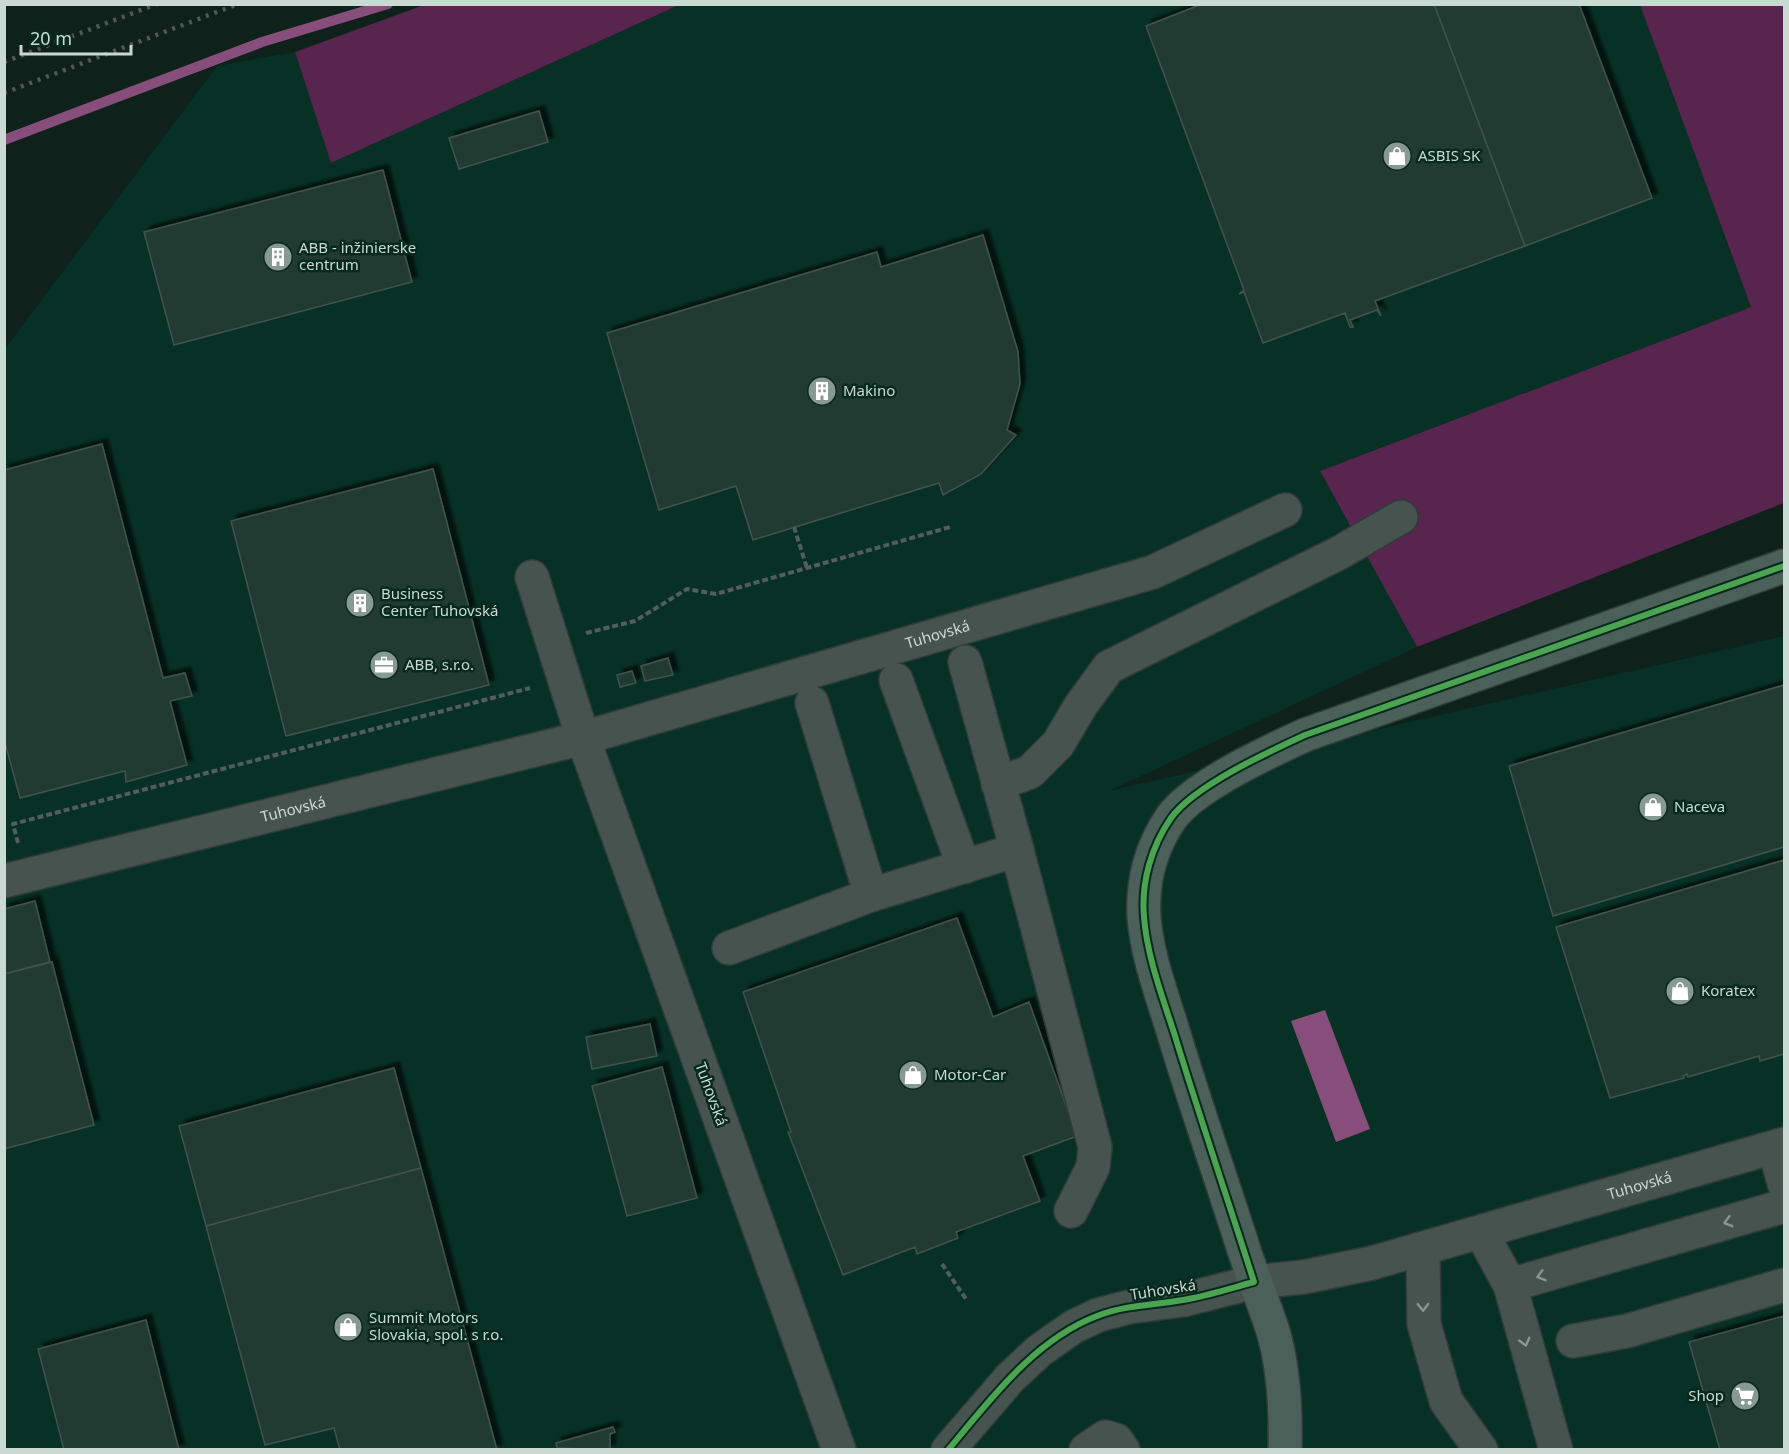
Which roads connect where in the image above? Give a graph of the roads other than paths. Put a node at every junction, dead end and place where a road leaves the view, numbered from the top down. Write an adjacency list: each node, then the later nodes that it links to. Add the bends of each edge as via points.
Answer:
1 (1285, 510): 8 (street, Tuhovská, via 1153,572)
2 (1401, 517): 9 (street, via 1339,553 1109,667 1058,744 1030,772)
3 (1785, 566): 21 (main road, via 1305,735 1238,769 1172,816 1153,851 1147,878 1144,916 1149,949)
4 (532, 577): 8 (street)
5 (964, 662): 9 (street)
6 (896, 680): 11 (street)
7 (812, 703): 13 (street)
8 (583, 738): 12 (street, Tuhovská); 25 (street, Tuhovská)
9 (998, 784): 10 (street)
10 (1017, 850): 11 (street); 18 (street, via 1095,1147 1093,1167)
11 (964, 867): 13 (street)
12 (4, 881)
13 (871, 895): 14 (street)
14 (729, 948)
15 (1779, 1145): 16 (street); 19 (street, Tuhovská)
16 (1785, 1183)
17 (1785, 1206): 22 (street, one-way to 22)
18 (1071, 1211)
19 (1481, 1232): 20 (street, Tuhovská); 22 (street)
20 (1423, 1248): 21 (street, Tuhovská, via 1315,1274); 30 (street, one-way to 30, via 1424,1324 1446,1401)
21 (1254, 1282): 26 (street, Tuhovská, via 1183,1300 1129,1307 1073,1327 1010,1378); 29 (main road, via 1273,1330 1286,1418)
22 (1510, 1285): 31 (street, one-way to 31)
23 (1785, 1285): 24 (street, via 1627,1331)
24 (1573, 1341)
25 (839, 1449)
26 (948, 1449)
27 (1086, 1449): 28 (street, via 1105,1437 1116,1440)
28 (1123, 1449)
29 (1286, 1449)
30 (1481, 1449)
31 (1556, 1449)

